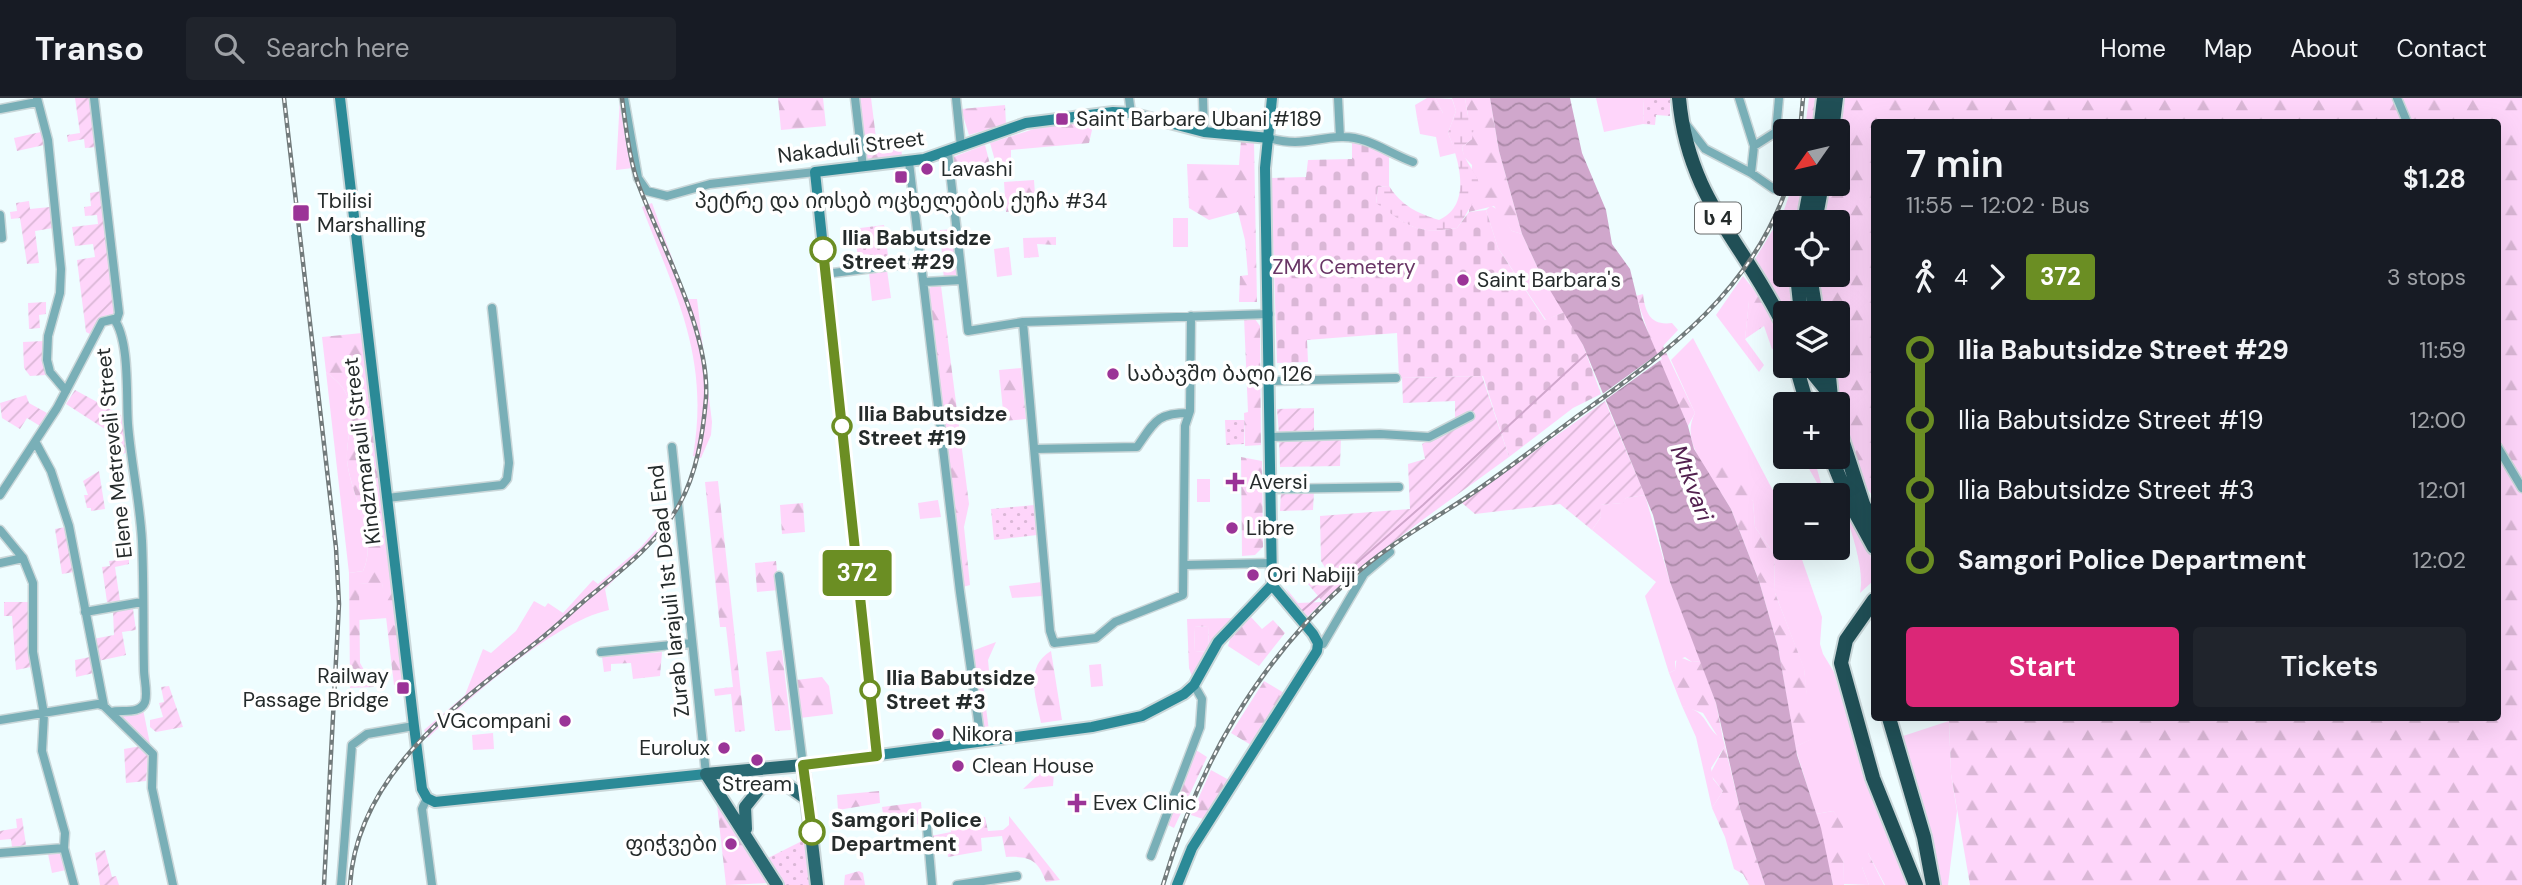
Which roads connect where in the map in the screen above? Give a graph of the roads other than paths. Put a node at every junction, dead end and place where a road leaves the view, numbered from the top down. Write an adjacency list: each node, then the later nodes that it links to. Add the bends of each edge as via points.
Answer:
1 (94, 98): 45 (street, via 119,313)
2 (340, 98): 67 (main road, Kindzmarauli Street)
3 (624, 98): 32 (street, Nakaduli Street, via 638,178 653,194 667,196 710,184)
4 (855, 98): 31 (street)
5 (956, 98): 27 (street)
6 (1129, 98): 18 (street)
7 (1203, 98): 23 (street)
8 (1272, 98): 25 (main road)
9 (1338, 98): 24 (street)
10 (1679, 98): 19 (highway, ს 4)
11 (1739, 98): 26 (street)
12 (1779, 98): 26 (street, via 1776,131)
13 (1824, 98): 20 (highway)
14 (1836, 98): 21 (highway)
15 (2397, 98): 22 (street)
16 (37, 100): 17 (street); 50 (street, Elene Metreveli Street, via 51,160 61,269 47,360)
17 (0, 109)
18 (1131, 113): 23 (main road, Nakaduli Street); 27 (main road, Nakaduli Street, via 1026,123)
19 (1681, 118): 33 (street, via 1705,149); 42 (highway, ს 4, via 1688,155 1702,190)
20 (1821, 119)
21 (1833, 119)
22 (2406, 119)
23 (1204, 132): 25 (main road, Nakaduli Street)
24 (1340, 137): 25 (street, via 1316,142); 30 (street, via 1371,141 1385,152)
25 (1269, 138): 43 (main road, via 1265,168)
26 (1754, 146): 33 (street)
27 (961, 147): 28 (main road, Nakaduli Street)
28 (948, 153): 29 (main road, Nakaduli Street); 39 (street)
29 (909, 162): 31 (main road, Nakaduli Street); 37 (street)
30 (1413, 162)
31 (863, 167): 32 (main road, Nakaduli Street)
32 (815, 172): 38 (main road)
33 (1751, 173): 34 (street)
34 (1773, 188)
35 (0, 215): 36 (street)
36 (2, 238)
37 (921, 261): 38 (street); 40 (street)
38 (825, 274): 91 (main road)
39 (962, 280): 40 (street); 46 (street, via 968,331)
40 (924, 282): 90 (street)
41 (492, 308): 67 (street, via 507,480 502,485)
42 (1773, 308)
43 (1269, 314): 44 (street); 49 (main road)
44 (1191, 316): 46 (street); 54 (street)
45 (116, 322): 50 (street, Elene Metreveli Street, via 110,318 102,322); 78 (street, Elene Metreveli Street, via 137,480)
46 (1023, 322): 59 (street)
47 (1396, 378): 49 (street)
48 (1814, 378): 53 (highway)
49 (1269, 381): 56 (main road)
50 (65, 391): 57 (street)
51 (1811, 392): 52 (highway, via 1816,385)
52 (1824, 392)
53 (1825, 392)
54 (1189, 413): 59 (street, via 1167,413 1155,421 1137,447); 75 (street, via 1185,426)
55 (1470, 416): 56 (street, via 1429,437)
56 (1270, 437): 65 (main road)
57 (36, 443): 66 (street); 80 (street, via 51,471 69,526)
58 (672, 447): 81 (street, Zurab Iarajuli 1st Dead End)
59 (1034, 449): 75 (street, via 1054,643 1096,638 1115,622 1182,598)
60 (2501, 453): 64 (street)
61 (1850, 464): 68 (highway)
62 (1835, 469): 70 (highway)
63 (1399, 486): 65 (street)
64 (2522, 488)
65 (1271, 489): 74 (main road)
66 (0, 495)
67 (387, 498): 89 (main road, Kindzmarauli Street)
68 (1871, 520)
69 (0, 530): 72 (street)
70 (1871, 541)
71 (1390, 552): 82 (street, via 1364,574 1323,644)
72 (23, 558): 73 (street); 86 (street, via 33,583 33,652)
73 (0, 563)
74 (1272, 563): 75 (street); 77 (main road)
75 (1186, 565)
76 (779, 576): 92 (street)
77 (1272, 585): 82 (main road); 84 (main road, via 1218,642)
78 (142, 602): 80 (street); 85 (street, Elene Metreveli Street, via 146,617 145,702 137,709)
79 (1871, 604): 111 (highway, via 1846,639 1841,663 1873,778)
80 (85, 612): 85 (street)
81 (692, 643): 83 (street); 93 (street, Zurab Iarajuli 1st Dead End)
82 (1318, 643): 110 (main road, via 1314,657 1192,848)
83 (601, 653)
84 (1194, 685): 90 (main road, via 1169,703 1123,721); 100 (street, via 1202,699 1200,727)
85 (108, 709): 86 (street, Elene Metreveli Street, via 98,704); 103 (street, via 153,754 152,788)
86 (44, 714): 87 (street, Elene Metreveli Street); 98 (street, via 42,751 65,833)
87 (0, 720)
88 (1890, 721): 112 (highway, via 1924,837)
89 (414, 726): 94 (main road, Kindzmarauli Street); 104 (street, via 367,734 352,745)
90 (981, 741): 91 (main road)
91 (877, 756): 92 (main road)
92 (803, 765): 93 (main road); 95 (main road)
93 (706, 774): 94 (main road, via 435,802); 97 (main road)
94 (427, 799): 105 (street, via 422,809)
95 (808, 800): 97 (main road, via 782,784 757,790 744,813); 107 (main road)
96 (926, 816): 108 (street)
97 (749, 839): 106 (main road)
98 (64, 849): 99 (street); 102 (street)
99 (0, 853)
100 (1151, 856)
101 (1017, 876): 109 (street)
102 (74, 885)
103 (173, 885)
104 (341, 885)
105 (432, 885)
106 (777, 885)
107 (817, 885)
108 (932, 885)
109 (957, 885)
110 (1177, 885)
111 (1916, 885)
112 (1933, 885)

